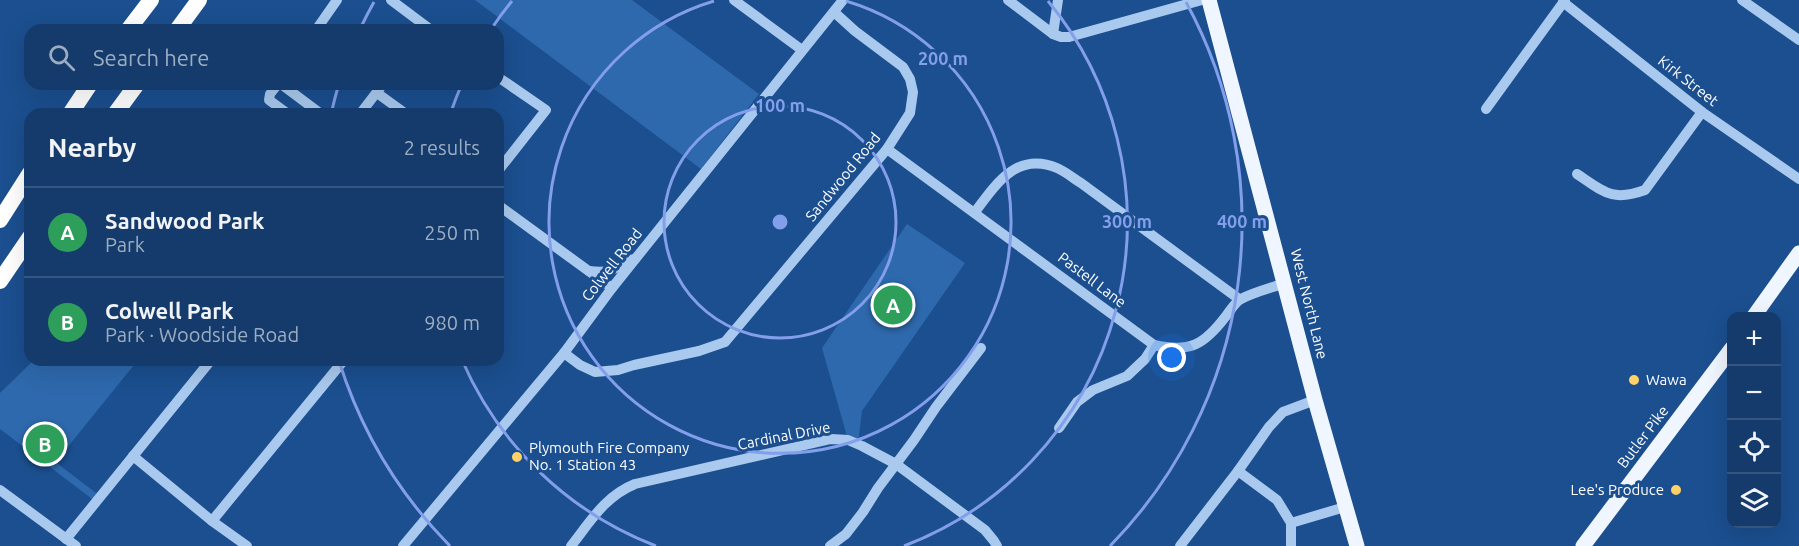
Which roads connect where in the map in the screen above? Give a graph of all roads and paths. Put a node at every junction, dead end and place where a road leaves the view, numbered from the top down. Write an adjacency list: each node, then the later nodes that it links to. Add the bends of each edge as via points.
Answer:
1 (151, 0): 14 (highway)
2 (199, 0): 15 (highway)
3 (337, 0): 16 (street)
4 (391, 0): 17 (street)
5 (734, 0): 20 (street)
6 (843, 0): 13 (street, Colwell Road)
7 (1008, 0): 18 (street)
8 (1058, 0): 18 (street)
9 (1202, 0): 18 (street, via 1069,37)
10 (1209, 0): 49 (main road, West North Lane)
11 (1742, 0): 19 (street)
12 (1564, 1): 34 (street); 35 (street, Kirk Street)
13 (834, 12): 20 (street, Colwell Road); 36 (street, Sandwood Road, via 903,67 910,79 910,113)
14 (133, 24)
15 (181, 24)
16 (320, 24)
17 (420, 24)
18 (1053, 34)
19 (1799, 40)
20 (802, 50): 46 (street, Colwell Road)
21 (504, 81): 37 (street, via 546,110)
22 (86, 90): 28 (highway)
23 (133, 90): 29 (highway)
24 (274, 90): 30 (street, via 269,100)
25 (287, 90): 31 (street)
26 (378, 90): 32 (street)
27 (382, 90): 33 (street)
28 (74, 108)
29 (119, 108)
30 (280, 108)
31 (313, 108)
32 (365, 108)
33 (400, 108)
34 (1486, 109)
35 (1702, 112): 38 (street, via 1645,190 1613,196); 39 (street, Kirk Street)
36 (887, 149): 42 (street, Pastell Lane); 55 (street, Sandwood Road, via 725,342 602,372 580,365)
37 (504, 163)
38 (1577, 174)
39 (1799, 179)
40 (24, 182): 43 (highway)
41 (504, 209): 47 (street)
42 (975, 212): 51 (street, via 999,180 1012,170 1043,163 1081,183); 53 (street, Pastell Lane)
43 (0, 220)
44 (24, 246): 48 (highway)
45 (1799, 253): 52 (main road)
46 (635, 259): 47 (street, via 623,261 608,272); 50 (street, Colwell Road)
47 (590, 272): 50 (street)
48 (0, 281)
49 (1285, 284): 51 (street); 59 (main road, West North Lane)
50 (612, 288): 55 (street, Colwell Road)
51 (1239, 299): 53 (street, via 1199,344 1186,348)
52 (1757, 312)
53 (1154, 345): 60 (street, via 1127,376 1093,390 1077,402)
54 (981, 348): 62 (street)
55 (564, 353): 71 (street, Colwell Road)
56 (1727, 353): 78 (main road, Butler Pike)
57 (206, 366): 61 (street)
58 (339, 366): 66 (street)
59 (1315, 400): 63 (street, via 1283,412); 65 (main road, West North Lane)
60 (1059, 428)
61 (133, 456): 66 (street); 68 (street)
62 (896, 464): 72 (street, Cardinal Drive, via 862,446 831,440 635,484 608,500); 73 (street, via 846,534); 74 (street, Cardinal Drive, via 985,530)
63 (1238, 471): 67 (street, via 1276,500); 75 (street)
64 (0, 490): 68 (street)
65 (1346, 507): 67 (street); 77 (main road, West North Lane)
66 (212, 521): 70 (street)
67 (1291, 523): 76 (street)
68 (66, 539): 69 (street)
69 (76, 546)
70 (247, 546)
71 (403, 546)
72 (571, 546)
73 (830, 546)
74 (997, 546)
75 (1180, 546)
76 (1291, 546)
77 (1357, 546)
78 (1583, 546)

